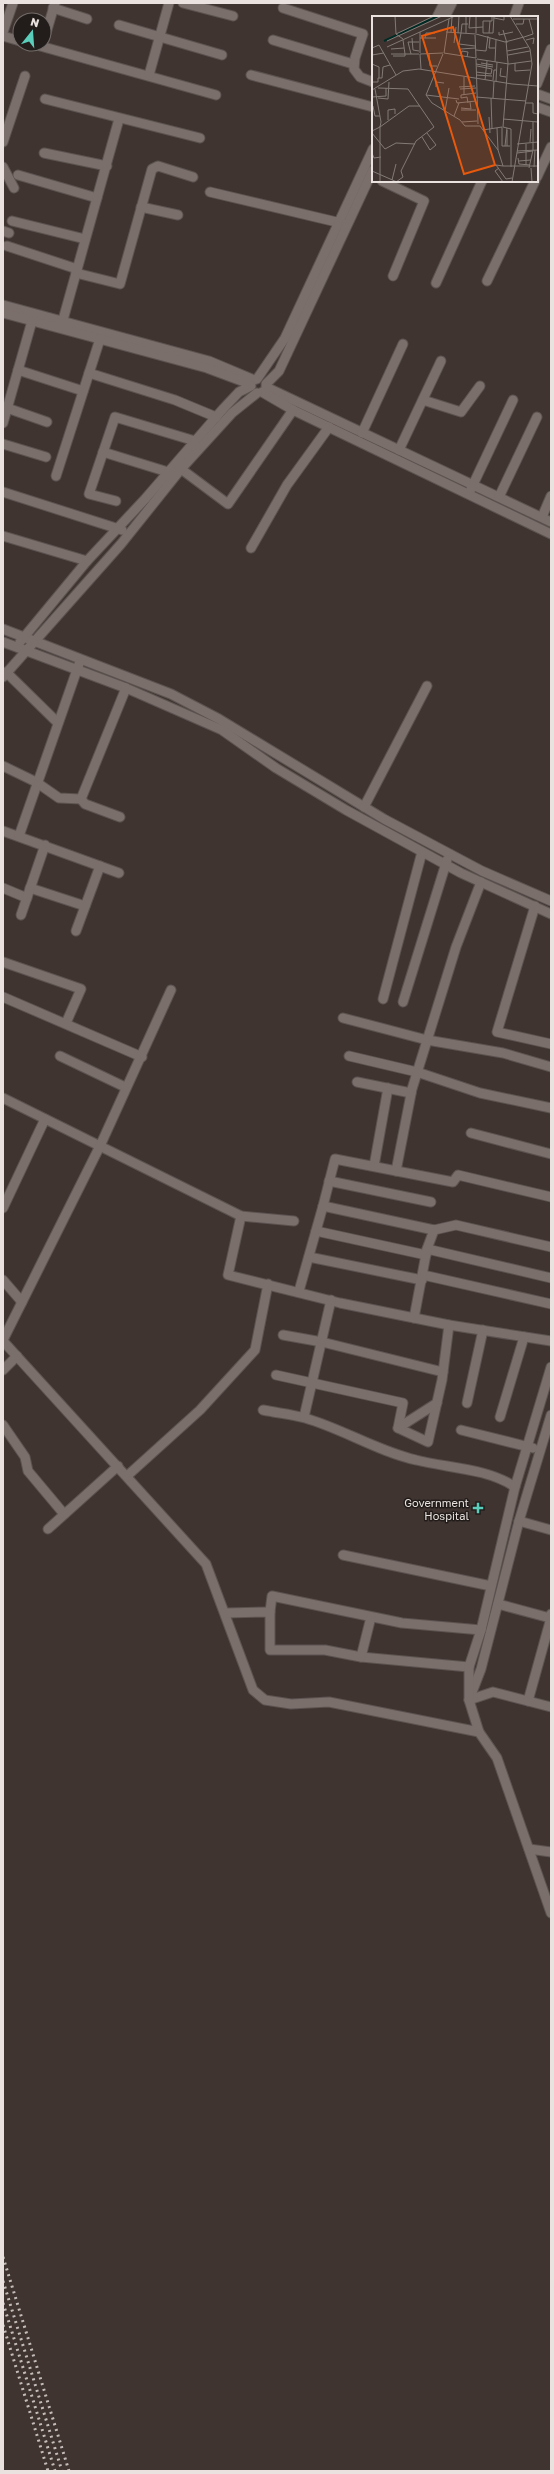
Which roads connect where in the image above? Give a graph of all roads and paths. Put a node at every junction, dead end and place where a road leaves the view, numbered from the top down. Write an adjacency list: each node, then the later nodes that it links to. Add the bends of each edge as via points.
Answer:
1 (13, 3): 15 (street)
2 (169, 3): 16 (street)
3 (183, 3): 9 (street)
4 (444, 3): 10 (street)
5 (452, 3): 11 (street)
6 (519, 3): 12 (street)
7 (54, 6): 13 (street)
8 (283, 8): 21 (street, via 364,34)
9 (233, 16)
10 (438, 16)
11 (446, 16)
12 (514, 16)
13 (87, 19)
14 (119, 25): 16 (street)
15 (3, 32)
16 (160, 38): 20 (street); 22 (street)
17 (273, 40): 21 (street)
18 (52, 46): 22 (street)
19 (551, 49): 26 (street)
20 (222, 55)
21 (353, 64): 25 (street, via 356,74)
22 (149, 75): 28 (street)
23 (251, 75): 32 (street)
24 (25, 76): 36 (street)
25 (372, 82)
26 (538, 82)
27 (538, 94): 30 (street)
28 (216, 95)
29 (44, 99): 34 (street)
30 (551, 99)
31 (538, 107): 33 (street)
32 (372, 108)
33 (551, 112)
34 (119, 119): 35 (street); 40 (street)
35 (200, 138)
36 (3, 142)
37 (551, 147): 43 (street)
38 (372, 152): 55 (street)
39 (44, 153): 40 (street)
40 (107, 166): 51 (street)
41 (3, 167): 49 (street)
42 (372, 174): 55 (street)
43 (538, 175)
44 (18, 176): 51 (street)
45 (194, 177): 52 (street, via 155,166)
46 (384, 182): 59 (street, via 424,201)
47 (482, 182): 61 (street)
48 (535, 182): 60 (street)
49 (14, 188)
50 (210, 192): 55 (street)
51 (97, 198): 56 (street)
52 (141, 207): 53 (street); 58 (street, via 120,284)
53 (178, 215)
54 (12, 221): 56 (street)
55 (344, 224): 71 (street); 71 (street, via 279,371)
56 (85, 240): 58 (street)
57 (7, 246): 58 (street)
58 (76, 271): 65 (street)
59 (393, 276)
60 (487, 281)
61 (436, 283)
62 (3, 305): 65 (street)
63 (3, 313): 64 (street)
64 (32, 320): 65 (street); 69 (street)
65 (61, 325): 66 (street); 71 (street, via 208,361)
66 (100, 339): 70 (street); 71 (street, via 206,368)
67 (403, 344): 83 (street)
68 (441, 361): 74 (street)
69 (18, 370): 73 (street); 76 (street)
70 (88, 373): 73 (street); 78 (street, via 175,400)
71 (258, 386): 77 (street); 78 (street, via 239,392); 83 (street); 89 (street)
72 (480, 386): 74 (street, via 461,412)
73 (83, 391): 91 (street)
74 (423, 400): 86 (street)
75 (513, 400): 92 (street)
76 (7, 408): 80 (street); 81 (street)
77 (293, 410): 82 (street); 89 (street, via 228,504)
78 (216, 417): 84 (street)
79 (537, 417): 95 (street)
80 (3, 422)
81 (47, 422)
82 (330, 427): 94 (street); 104 (street, via 287,485)
83 (362, 433): 86 (street)
84 (195, 441): 87 (street, via 115,417); 90 (street)
85 (3, 444): 88 (street)
86 (399, 450): 92 (street)
87 (103, 452): 90 (street); 97 (street, via 88,494)
88 (46, 457)
89 (181, 469): 101 (street)
90 (168, 472): 100 (street)
91 (56, 476)
92 (473, 484): 94 (street); 95 (street)
93 (3, 492): 100 (street)
94 (468, 494): 102 (street)
95 (499, 496): 98 (street)
96 (551, 496): 98 (street)
97 (116, 501)
98 (542, 518): 99 (street)
99 (551, 522)
100 (119, 528): 101 (street); 105 (street)
101 (129, 534): 108 (street)
102 (551, 534)
103 (3, 536): 105 (street)
104 (251, 548)
105 (87, 561): 107 (street)
106 (3, 629): 107 (street)
107 (23, 638): 108 (street); 110 (street)
108 (34, 641): 111 (street); 112 (street)
109 (3, 642): 110 (street)
110 (15, 647): 111 (street); 114 (street)
111 (25, 650): 113 (street); 114 (street)
112 (81, 659): 113 (street); 121 (street, via 171,694 219,719)
113 (78, 670): 116 (street); 117 (street)
114 (6, 672): 117 (street)
115 (427, 686): 121 (street)
116 (126, 688): 120 (street); 126 (street, via 222,730 276,768)
117 (58, 723): 119 (street)
118 (3, 766): 119 (street)
119 (36, 782): 120 (street, via 58,798); 124 (street)
120 (81, 799): 122 (street, via 84,804)
121 (364, 807): 127 (street)
122 (120, 817)
123 (3, 831): 124 (street)
124 (19, 836): 125 (street)
125 (45, 845): 129 (street); 133 (street)
126 (422, 852): 128 (street); 144 (street)
127 (450, 854): 128 (street); 135 (street)
128 (444, 864): 131 (street); 145 (street)
129 (100, 866): 130 (street); 136 (street)
130 (119, 873)
131 (481, 882): 137 (street); 148 (street, via 456,947)
132 (3, 888): 134 (street)
133 (30, 888): 134 (street); 136 (street)
134 (27, 898): 139 (street)
135 (551, 901)
136 (85, 906): 140 (street)
137 (535, 906): 138 (street); 149 (street, via 497,1032)
138 (551, 914)
139 (21, 915)
140 (76, 932)
141 (3, 962): 147 (street, via 81,989)
142 (171, 990): 152 (street)
143 (3, 997): 147 (street)
144 (383, 999)
145 (402, 1002)
146 (343, 1018): 148 (street)
147 (66, 1023): 152 (street)
148 (427, 1040): 153 (street, via 503,1053); 154 (street)
149 (551, 1044)
150 (60, 1056): 156 (street)
151 (349, 1056): 154 (street)
152 (142, 1057): 156 (street)
153 (551, 1068)
154 (417, 1072): 158 (street); 160 (street, via 480,1093)
155 (357, 1082): 157 (street)
156 (126, 1087): 163 (street)
157 (388, 1088): 158 (street); 165 (street)
158 (411, 1094): 166 (street)
159 (3, 1098): 161 (street)
160 (551, 1108)
161 (45, 1119): 163 (street); 171 (street)
162 (471, 1133): 164 (street)
163 (100, 1146): 172 (street); 185 (street)
164 (551, 1154)
165 (374, 1166): 166 (street); 167 (street, via 335,1159)
166 (396, 1170): 168 (street, via 453,1182 458,1175)
167 (329, 1181): 169 (street); 170 (street)
168 (551, 1197)
169 (431, 1202)
170 (323, 1206): 174 (street); 175 (street)
171 (3, 1208)
172 (241, 1216): 173 (street); 182 (street, via 228,1275)
173 (294, 1221)
174 (316, 1230): 177 (street); 178 (street)
175 (434, 1230): 176 (street, via 456,1225); 177 (street)
176 (551, 1247)
177 (427, 1252): 179 (street); 180 (street)
178 (308, 1257): 179 (street); 183 (street)
179 (423, 1278): 186 (street); 187 (street)
180 (551, 1278)
181 (3, 1280): 185 (street)
182 (268, 1284): 183 (street); 213 (street, via 255,1350 200,1410)
183 (299, 1291): 184 (street)
184 (331, 1300): 187 (street); 194 (street)
185 (22, 1302): 192 (street)
186 (551, 1304)
187 (414, 1318): 188 (street)
188 (449, 1325): 189 (street); 198 (street)
189 (483, 1330): 191 (street); 202 (street)
190 (283, 1335): 194 (street)
191 (524, 1337): 193 (street); 206 (street)
192 (3, 1340): 195 (street)
193 (551, 1341)
194 (322, 1342): 198 (street); 200 (street)
195 (17, 1356): 197 (street); 212 (street)
196 (551, 1367): 210 (street)
197 (3, 1370)
198 (442, 1372): 201 (street)
199 (276, 1375): 200 (street)
200 (311, 1382): 205 (street); 208 (street, via 403,1403)
201 (436, 1403): 208 (street); 208 (street, via 428,1442)
202 (467, 1403)
203 (263, 1410): 205 (street)
204 (551, 1415): 211 (street)
205 (304, 1417): 214 (street, via 375,1447 415,1460 474,1472 508,1482)
206 (500, 1418)
207 (3, 1425): 215 (street, via 25,1456 26,1470)
208 (398, 1428)
209 (461, 1430): 210 (street)
210 (527, 1446): 211 (street); 214 (street)
211 (541, 1450): 216 (street)
212 (118, 1466): 213 (street); 215 (street)
213 (127, 1476): 223 (street, via 206,1564)
214 (515, 1487): 220 (street)
215 (64, 1514): 217 (street)
216 (519, 1521): 218 (street); 221 (street)
217 (48, 1529)
218 (551, 1530)
219 (343, 1555): 220 (street)
220 (491, 1586): 226 (street)
221 (498, 1604): 225 (street); 229 (street, via 481,1669)
222 (270, 1612): 223 (street); 224 (street, via 272,1596); 227 (street, via 270,1650 325,1650)
223 (225, 1613): 232 (street, via 253,1690 265,1700 291,1704 329,1702)
224 (371, 1617): 226 (street, via 402,1623); 227 (street)
225 (551, 1617): 230 (street)
226 (481, 1630): 228 (street)
227 (361, 1657): 228 (street)
228 (469, 1667): 229 (street)
229 (468, 1700): 230 (street, via 493,1692); 232 (street)
230 (528, 1701): 231 (street)
231 (551, 1707)
232 (479, 1732): 233 (street, via 497,1758)
233 (530, 1849): 234 (street); 235 (street)
234 (551, 1852)
235 (551, 1913)

